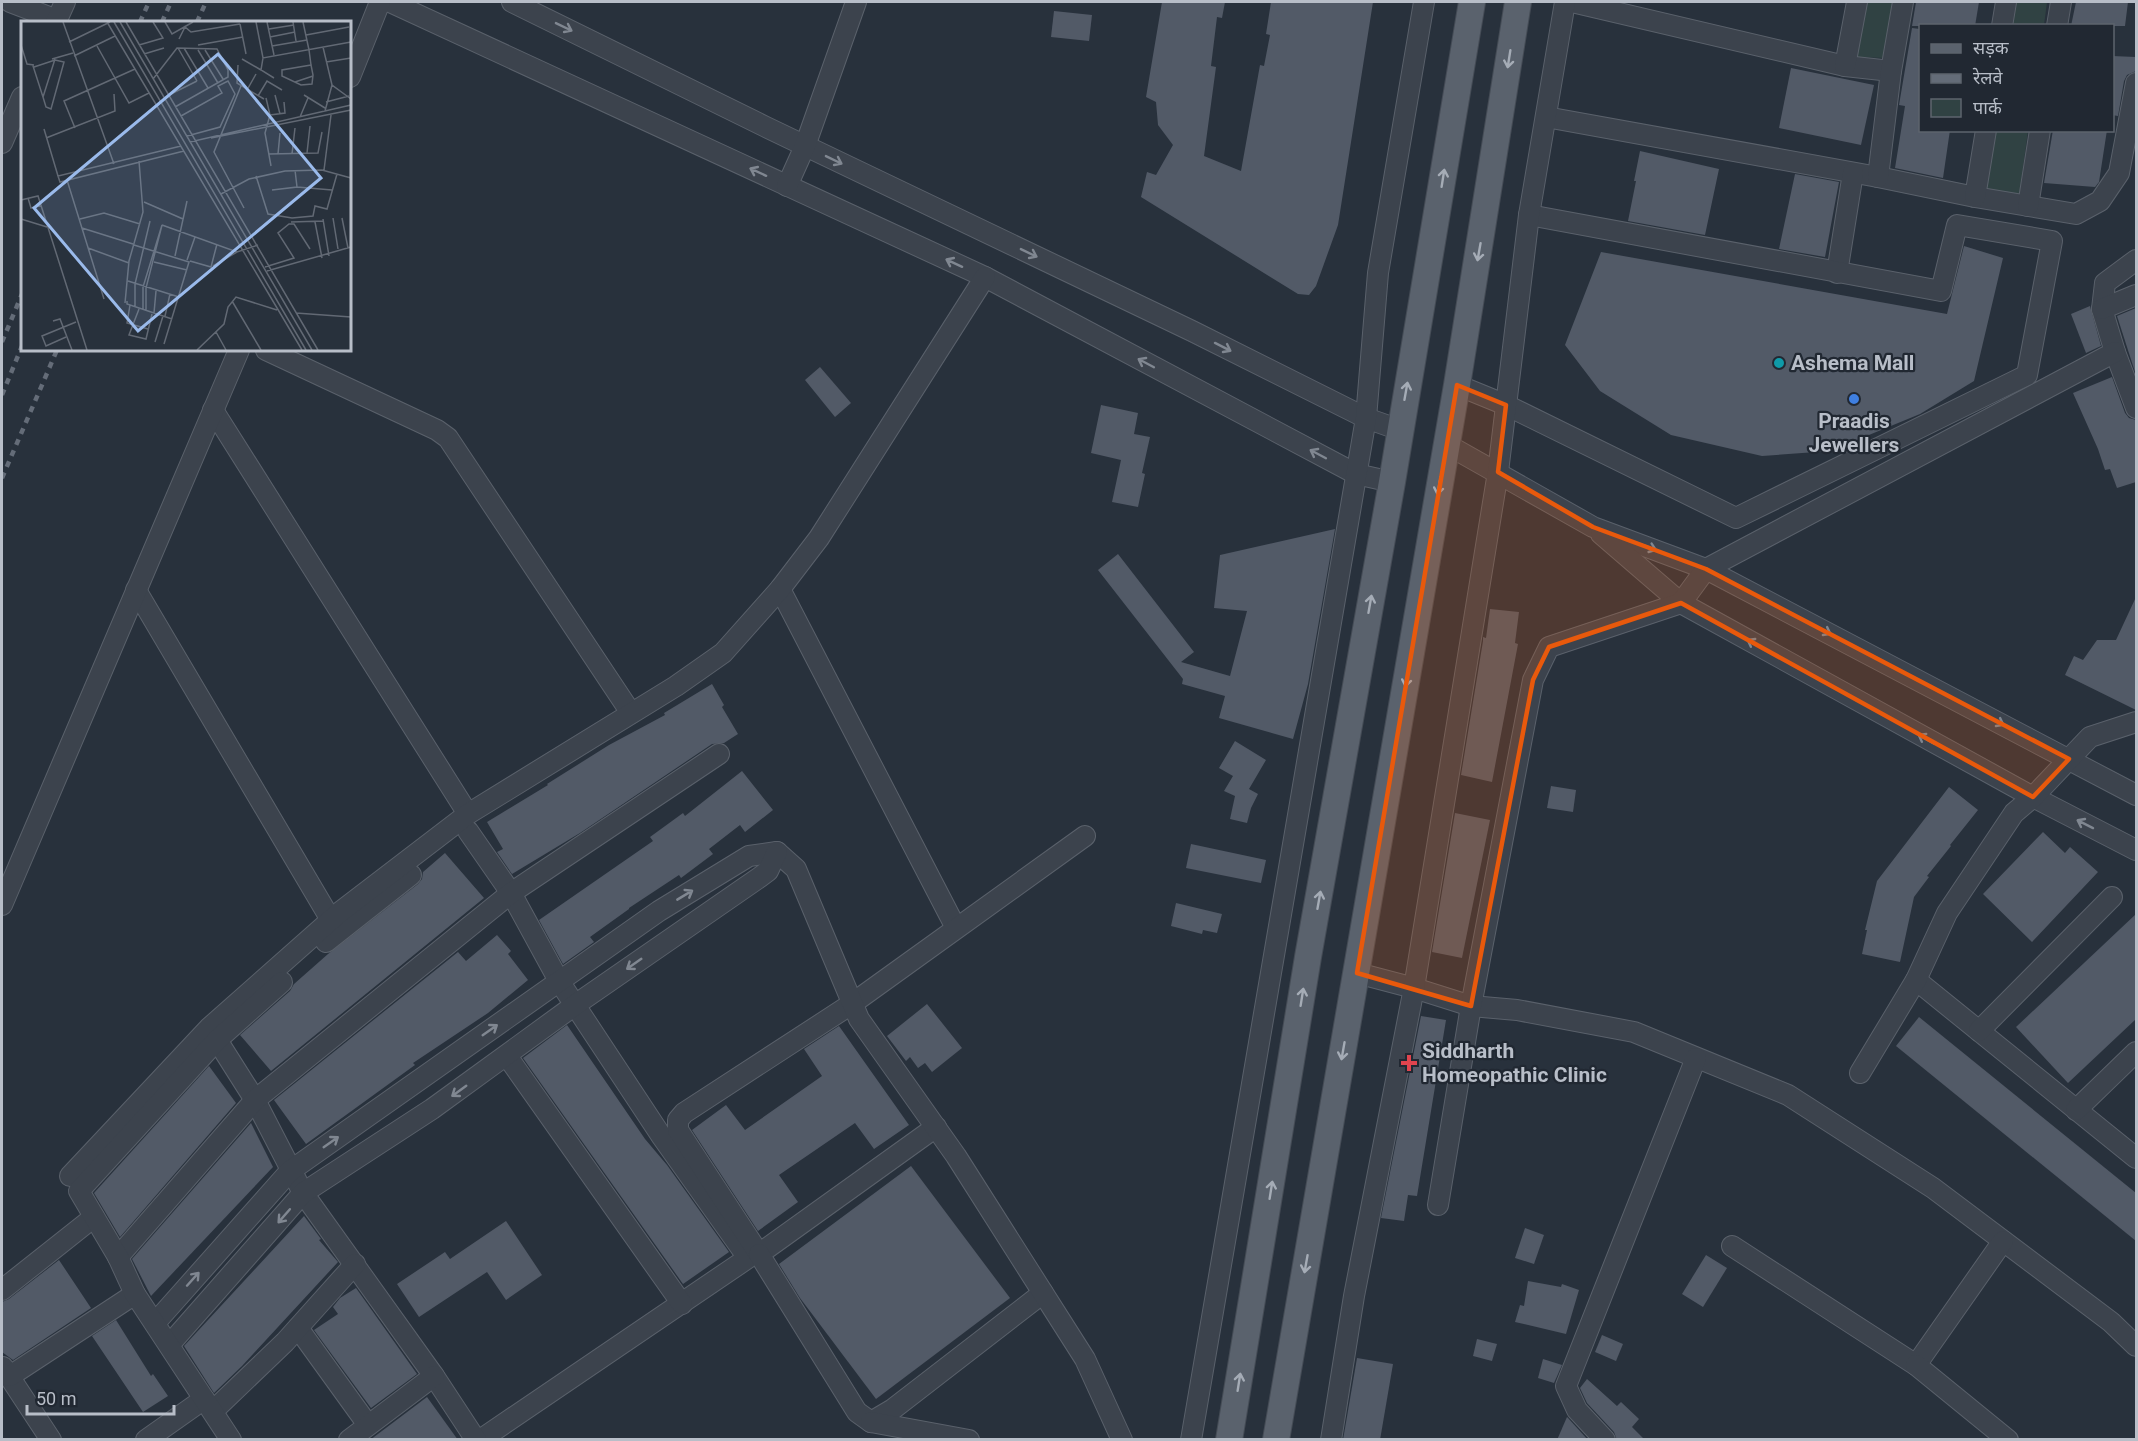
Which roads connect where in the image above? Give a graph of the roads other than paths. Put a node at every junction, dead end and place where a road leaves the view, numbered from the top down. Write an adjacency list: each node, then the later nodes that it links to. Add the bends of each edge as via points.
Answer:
1 (10, 2): 16 (street)
2 (65, 2): 16 (street)
3 (380, 2): 21 (street)
4 (390, 2): 31 (street, one-way to 4)
5 (512, 2): 28 (street, one-way to 28)
6 (856, 2): 28 (street)
7 (1424, 2): 47 (street, via 1378,273)
8 (1472, 2): 48 (main road, one-way to 8)
9 (1518, 2): 43 (main road, one-way to 43)
10 (1565, 2): 24 (street)
11 (1572, 2): 19 (street)
12 (1857, 2): 19 (street)
13 (1903, 2): 20 (street)
14 (2006, 2): 17 (street)
15 (2061, 2): 18 (street)
16 (56, 21)
17 (2002, 24)
18 (2057, 24)
19 (1845, 66): 20 (street)
20 (1891, 71): 30 (street)
21 (351, 74)
22 (2136, 83): 33 (street, via 2119,173 2100,201 2076,214)
23 (21, 99): 27 (street)
24 (1546, 117): 29 (street); 34 (street)
25 (1986, 132): 32 (street)
26 (2040, 132): 33 (street)
27 (2, 143)
28 (805, 146): 31 (street); 47 (street, one-way to 47)
29 (1853, 172): 30 (street); 36 (street)
30 (1878, 177): 32 (street)
31 (787, 186): 37 (street, one-way to 31)
32 (1975, 197): 33 (street)
33 (2028, 206)
34 (1529, 215): 36 (street); 44 (street)
35 (2136, 260): 39 (street, via 2105,283)
36 (1837, 273): 44 (street, via 1941,291 1958,225 2052,241 2027,375 1736,518)
37 (985, 277): 51 (street, one-way to 37); 55 (street, via 819,538)
38 (2136, 295): 39 (street)
39 (2102, 309): 42 (street)
40 (238, 351): 46 (street)
41 (268, 351): 59 (street, via 448,438)
42 (2115, 352): 45 (street); 54 (street)
43 (1457, 385): 44 (street); 49 (main road)
44 (1506, 405): 50 (street)
45 (2136, 408)
46 (213, 410): 56 (street); 65 (street)
47 (1366, 418): 48 (street); 51 (street)
48 (1400, 430): 52 (main road)
49 (1446, 444): 50 (street); 78 (main road, one-way to 78)
50 (1498, 472): 53 (street); 81 (street)
51 (1356, 474): 52 (street); 76 (street)
52 (1392, 482): 77 (main road, one-way to 52)
53 (1593, 526): 54 (street, one-way to 54); 57 (street)
54 (1706, 569): 57 (street); 62 (street, one-way to 62)
55 (780, 589): 59 (street, via 723,653); 74 (street)
56 (136, 590): 71 (street); 73 (street)
57 (1681, 603): 64 (street, one-way to 57); 84 (street, via 1549,647 1533,680)
58 (694, 690): 65 (street)
59 (631, 714): 65 (street)
60 (2136, 722): 62 (street, via 2090,737)
61 (719, 754): 69 (street)
62 (2069, 759): 63 (street); 64 (street)
63 (2136, 795)
64 (2032, 797): 67 (street, one-way to 64); 79 (street, via 2014,813 1947,913)
65 (468, 822): 69 (street); 73 (street); 86 (street)
66 (1085, 836): 74 (street)
67 (2136, 850)
68 (777, 852): 72 (street, one-way to 68, via 749,856); 75 (street, via 768,871); 82 (street, via 796,869)
69 (511, 893): 80 (street); 92 (street)
70 (2112, 897): 85 (street)
71 (2, 905)
72 (659, 911): 75 (street); 80 (street)
73 (331, 921): 98 (street, via 209,1028)
74 (956, 928): 82 (street)
75 (676, 934): 83 (street, one-way to 83)
76 (1276, 951): 77 (street); 128 (street)
77 (1308, 957): 129 (main road, one-way to 77)
78 (1357, 973): 81 (street); 130 (main road, one-way to 130)
79 (1917, 980): 85 (street); 90 (street)
80 (559, 981): 83 (street); 91 (street, one-way to 80)
81 (1414, 988): 84 (street); 131 (street, via 1354,1296)
82 (853, 1003): 95 (street, via 860,1019); 104 (street, via 678,1120 678,1130)
83 (575, 1005): 88 (street); 110 (street, via 748,1258)
84 (1471, 1006): 89 (street, via 1517,1010 1634,1032); 100 (street)
85 (1979, 1031): 94 (street)
86 (217, 1040): 92 (street); 101 (street, via 79,1191)
87 (2136, 1052): 94 (street)
88 (507, 1056): 93 (street, one-way to 93); 110 (street)
89 (1696, 1058): 102 (street, via 1788,1095 1933,1188); 132 (street, via 1566,1386 1577,1410)
90 (1860, 1073)
91 (416, 1082): 93 (street); 97 (street, one-way to 91)
92 (255, 1100): 97 (street); 105 (street)
93 (432, 1110): 99 (street)
94 (2076, 1110): 96 (street)
95 (936, 1127): 104 (street); 108 (street)
96 (2136, 1158)
97 (290, 1171): 99 (street); 111 (street, one-way to 97)
98 (70, 1176)
99 (303, 1193): 106 (street); 113 (street, one-way to 113)
100 (1438, 1205)
101 (94, 1217): 105 (street); 107 (street)
102 (2003, 1241): 114 (street, via 2111,1322); 115 (street)
103 (1732, 1246): 115 (street)
104 (759, 1254): 119 (street, via 857,1412)
105 (118, 1257): 109 (street)
106 (355, 1264): 112 (street); 117 (street)
107 (2, 1290)
108 (1043, 1293): 119 (street); 127 (street, via 1084,1359)
109 (135, 1294): 111 (street); 116 (street)
110 (682, 1304): 125 (street)
111 (154, 1323): 113 (street)
112 (298, 1328): 118 (street); 120 (street)
113 (170, 1344): 118 (street)
114 (2136, 1346)
115 (1916, 1365): 133 (street)
116 (4, 1371): 121 (street)
117 (434, 1376): 120 (street); 125 (street)
118 (209, 1405): 122 (street); 123 (street)
119 (871, 1422): 126 (street)
120 (368, 1425): 124 (street)
121 (51, 1440)
122 (146, 1440)
123 (231, 1440)
124 (349, 1440)
125 (478, 1440)
126 (969, 1440)
127 (1122, 1440)
128 (1191, 1440)
129 (1229, 1440)
130 (1276, 1440)
131 (1331, 1440)
132 (1605, 1440)
133 (2008, 1440)

